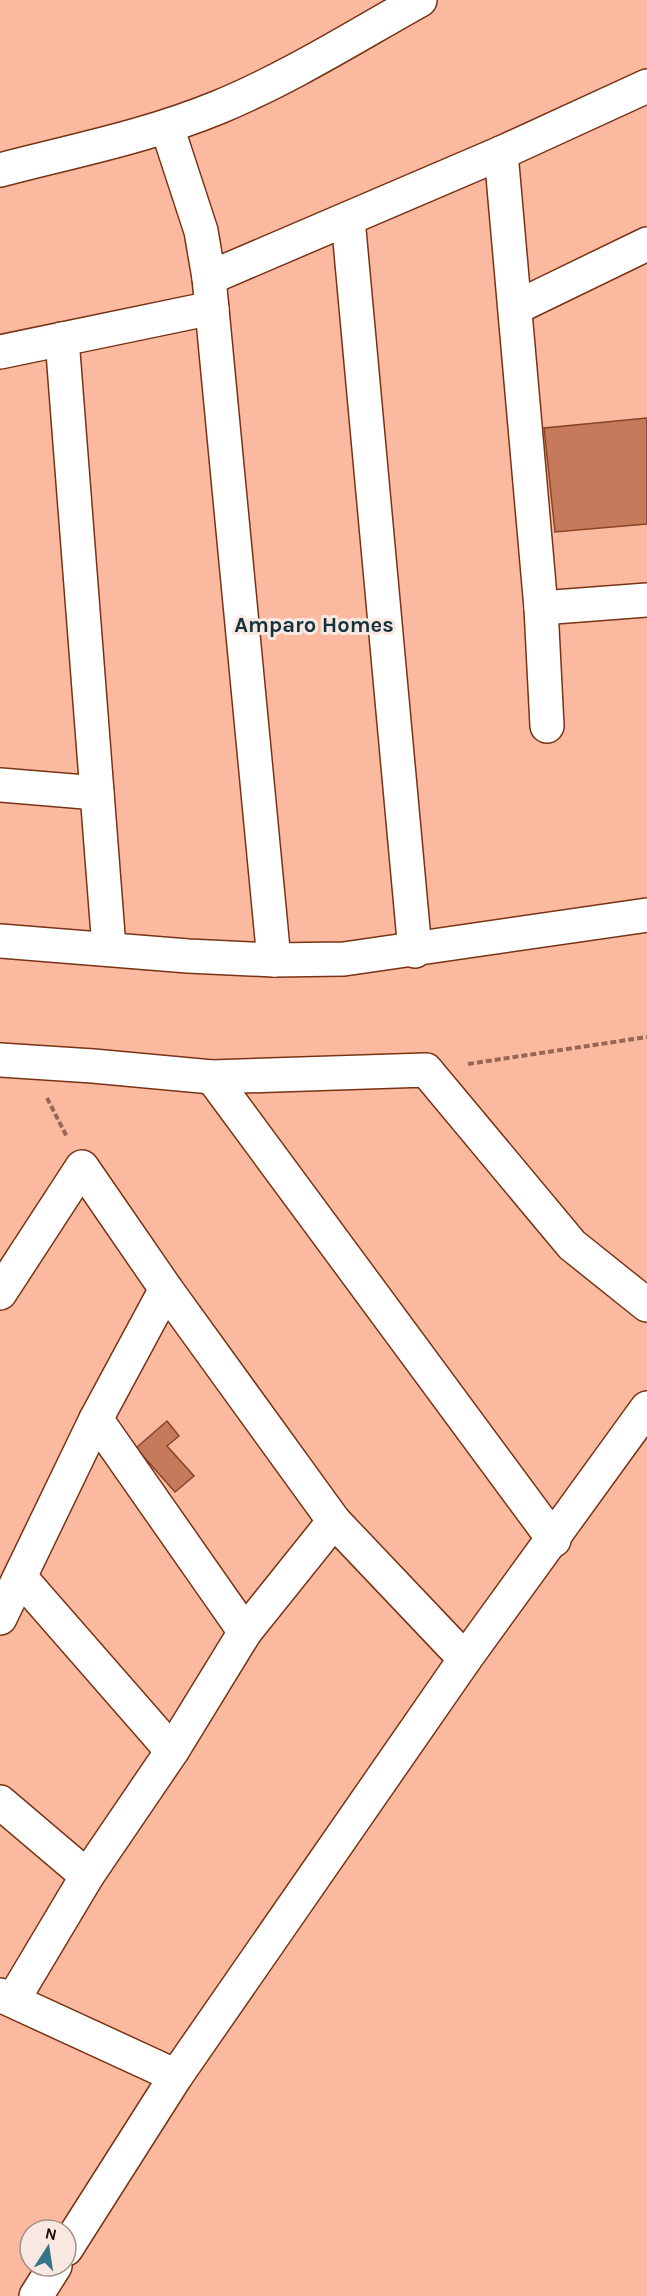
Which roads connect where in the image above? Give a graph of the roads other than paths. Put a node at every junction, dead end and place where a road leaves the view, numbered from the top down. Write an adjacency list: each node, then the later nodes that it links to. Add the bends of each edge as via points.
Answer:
1 (420, 0): 3 (street, via 297,69 220,107)
2 (647, 86): 4 (street)
3 (167, 127): 5 (street); 8 (street, via 201,231)
4 (501, 153): 6 (street); 9 (street)
5 (0, 170)
6 (348, 219): 8 (street); 20 (street)
7 (647, 244): 9 (street)
8 (210, 293): 10 (street); 21 (street)
9 (515, 308): 13 (street)
10 (62, 339): 11 (street); 16 (street)
11 (0, 352)
12 (647, 600): 13 (street)
13 (542, 608): 14 (street)
14 (547, 726)
15 (0, 785): 16 (street)
16 (97, 793): 19 (street)
17 (647, 915): 20 (street)
18 (0, 940): 19 (street)
19 (109, 948): 21 (street)
20 (415, 951): 21 (street, via 344,959)
21 (274, 960)
22 (15, 1061): 23 (street)
23 (212, 1077): 26 (street, via 426,1070 572,1245); 30 (street)
24 (166, 1289): 25 (street, via 82,1167); 28 (street); 29 (street)
25 (0, 1293)
26 (647, 1305)
27 (647, 1408): 30 (street)
28 (96, 1419): 31 (street); 33 (street)
29 (334, 1521): 33 (street); 34 (street)
30 (554, 1540): 34 (street)
31 (20, 1577): 32 (street); 35 (street)
32 (0, 1618)
33 (245, 1632): 35 (street)
34 (465, 1659): 39 (street)
35 (172, 1750): 37 (street)
36 (0, 1802): 37 (street)
37 (87, 1876): 38 (street)
38 (7, 1997): 39 (street)
39 (176, 2076): 40 (street)
40 (78, 2230)
41 (47, 2278): 42 (street)
42 (36, 2296)

